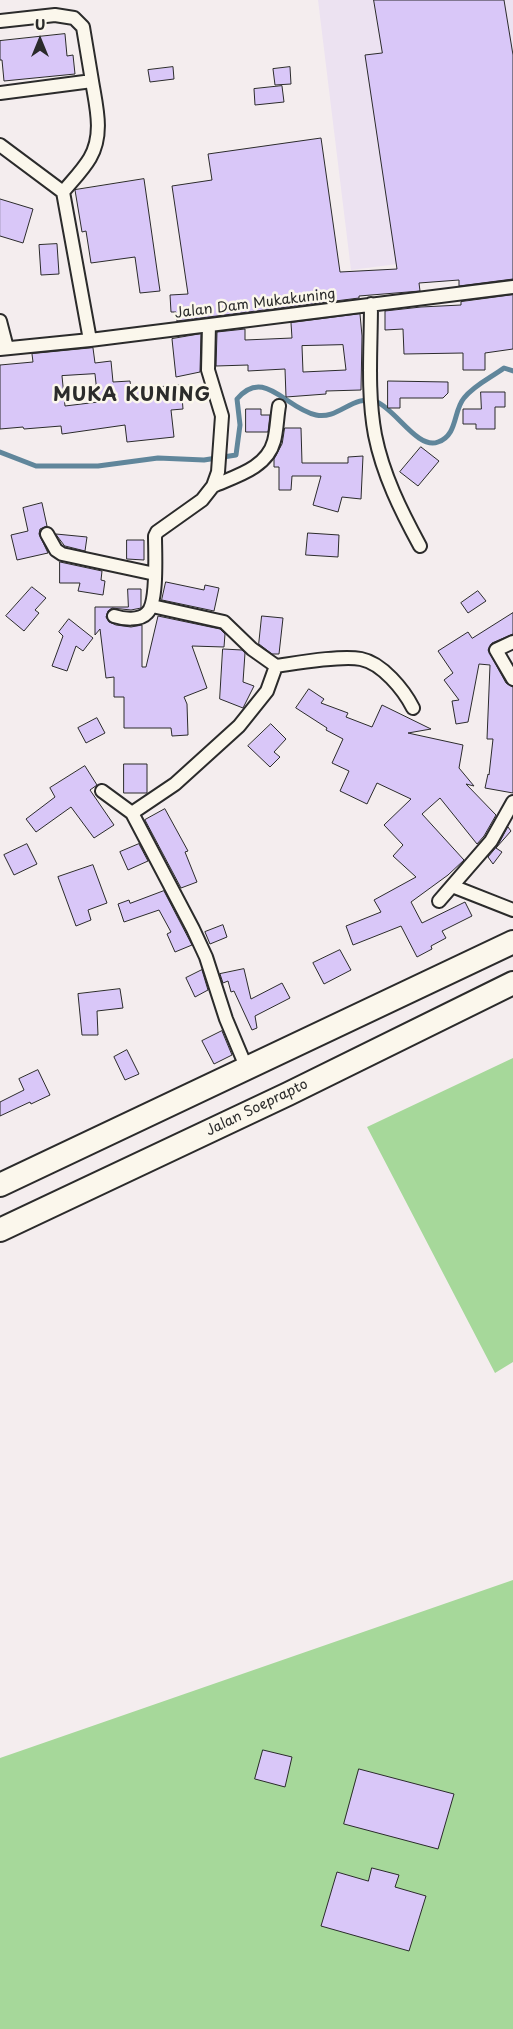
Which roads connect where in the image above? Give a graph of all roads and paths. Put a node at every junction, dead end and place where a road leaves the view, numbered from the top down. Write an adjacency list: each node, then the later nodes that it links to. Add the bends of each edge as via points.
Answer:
1 (0, 21): 2 (street, via 55,15 74,18 83,28)
2 (92, 81): 3 (street); 5 (street, via 98,123 97,142 90,158)
3 (0, 93)
4 (0, 145): 5 (street)
5 (63, 192): 10 (street)
6 (513, 287): 7 (street, Jalan Dam Mukakuning)
7 (371, 304): 9 (street, Jalan Dam Mukakuning); 15 (street, via 370,394 378,450 400,508)
8 (0, 321): 11 (street)
9 (209, 325): 10 (street, Jalan Dam Mukakuning); 13 (street, via 208,370 222,416 218,472)
10 (90, 340): 11 (street, Jalan Dam Mukakuning)
11 (3, 348)
12 (279, 406): 13 (street, via 274,442 262,463)
13 (213, 486): 16 (street, via 202,500 157,532)
14 (47, 534): 16 (street, via 62,554)
15 (420, 546)
16 (155, 574): 17 (street)
17 (152, 606): 18 (street, via 147,614 136,619); 20 (street, via 224,622 252,649)
18 (114, 616)
19 (513, 642): 21 (street, via 496,650)
20 (276, 666): 22 (street, via 359,658 367,660 378,666 406,694); 25 (street, via 267,691 239,726 175,784)
21 (513, 679)
22 (413, 708)
23 (102, 791): 25 (street)
24 (513, 802): 26 (street, via 491,841)
25 (132, 813): 31 (street, via 206,957 226,1019)
26 (452, 886): 27 (street); 28 (street)
27 (439, 901)
28 (513, 910)
29 (513, 942): 31 (highway)
30 (513, 983): 33 (highway, Jalan Soeprapto)
31 (247, 1069): 32 (highway)
32 (0, 1185)
33 (0, 1230)

